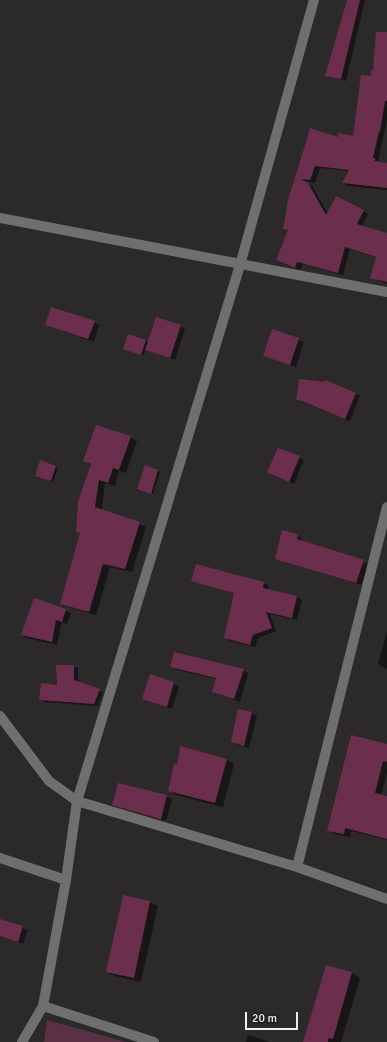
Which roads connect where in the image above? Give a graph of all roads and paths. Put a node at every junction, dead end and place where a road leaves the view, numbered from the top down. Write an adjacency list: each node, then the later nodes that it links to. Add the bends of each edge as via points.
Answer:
1 (314, 0): 3 (street)
2 (0, 218): 3 (street)
3 (240, 265): 4 (street); 7 (street)
4 (387, 292)
5 (387, 507): 9 (street)
6 (0, 716): 7 (street, via 49,781)
7 (77, 801): 9 (street); 10 (street)
8 (0, 858): 10 (street)
9 (297, 868): 11 (street)
10 (66, 880): 12 (street)
11 (387, 900)
12 (43, 1006): 13 (street); 14 (street)
13 (22, 1042)
14 (154, 1042)

